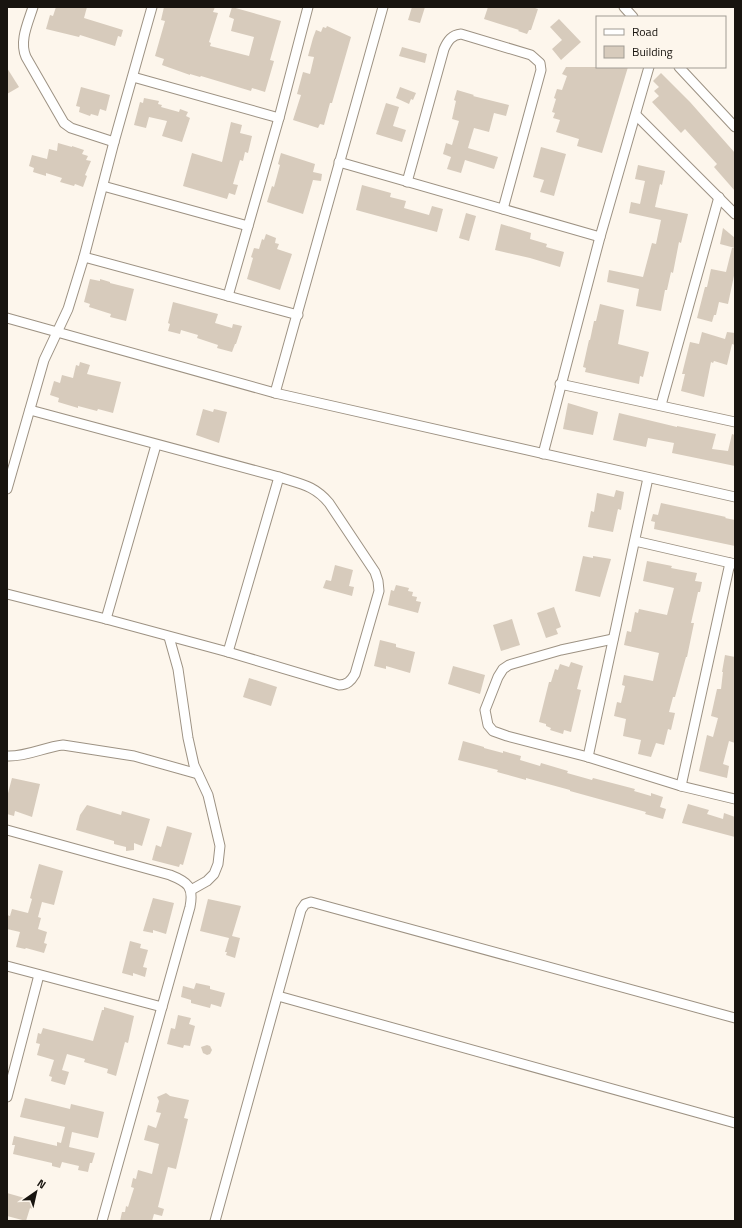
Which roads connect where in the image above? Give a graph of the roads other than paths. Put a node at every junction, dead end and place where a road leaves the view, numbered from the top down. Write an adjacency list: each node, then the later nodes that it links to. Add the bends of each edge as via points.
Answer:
1 (33, 7): 14 (street, via 23,47 26,57 61,119 71,128)
2 (152, 7): 10 (street)
3 (297, 7): 6 (street)
4 (383, 7): 15 (street)
5 (624, 7): 7 (street)
6 (307, 8): 12 (street)
7 (632, 16)
8 (649, 68): 11 (street)
9 (680, 68): 13 (street)
10 (133, 77): 12 (street); 14 (street)
11 (636, 115): 18 (street); 22 (street)
12 (279, 118): 21 (street)
13 (735, 127)
14 (114, 142): 17 (street)
15 (339, 162): 16 (street); 25 (street)
16 (406, 182): 19 (street); 19 (street, via 444,48 452,37 461,34 531,56 540,63 542,70)
17 (103, 186): 21 (street); 23 (street)
18 (719, 196): 20 (street); 30 (street)
19 (503, 209): 22 (street)
20 (735, 214)
21 (248, 226): 24 (street)
22 (600, 237): 28 (street)
23 (84, 257): 24 (street); 27 (street)
24 (228, 296): 25 (street)
25 (298, 315): 29 (street)
26 (7, 318): 27 (street)
27 (58, 332): 29 (street); 31 (street, via 44,360)
28 (560, 384): 30 (street); 34 (street)
29 (276, 393): 34 (street)
30 (661, 405): 32 (street)
31 (30, 410): 33 (street); 37 (street)
32 (735, 422)
33 (156, 445): 35 (street); 42 (street)
34 (543, 454): 36 (street)
35 (279, 477): 45 (street); 45 (street, via 312,488 321,494 375,572 378,591 359,659 352,680 339,685)
36 (648, 478): 38 (street); 39 (street)
37 (7, 489)
38 (735, 498)
39 (635, 541): 40 (street); 44 (street)
40 (732, 563): 49 (street)
41 (8, 597): 42 (street)
42 (106, 619): 43 (street)
43 (169, 637): 45 (street); 48 (street, via 178,669 188,738)
44 (613, 639): 47 (street); 47 (street, via 509,665 498,677 485,710 488,725 493,731)
45 (228, 652)
46 (7, 756): 48 (street, via 14,757 63,745 134,756)
47 (588, 757): 49 (street)
48 (198, 774): 52 (street, via 208,795 220,846 214,874)
49 (681, 786): 50 (street)
50 (735, 799)
51 (7, 830): 52 (street, via 170,875 188,884)
52 (191, 890): 56 (street, via 190,907)
53 (7, 966): 54 (street)
54 (39, 975): 56 (street); 58 (street)
55 (278, 996): 57 (street, via 301,910 305,904 311,902); 59 (street); 61 (street)
56 (162, 1007): 60 (street)
57 (735, 1018)
58 (7, 1097)
59 (735, 1123)
60 (102, 1221)
61 (215, 1221)

